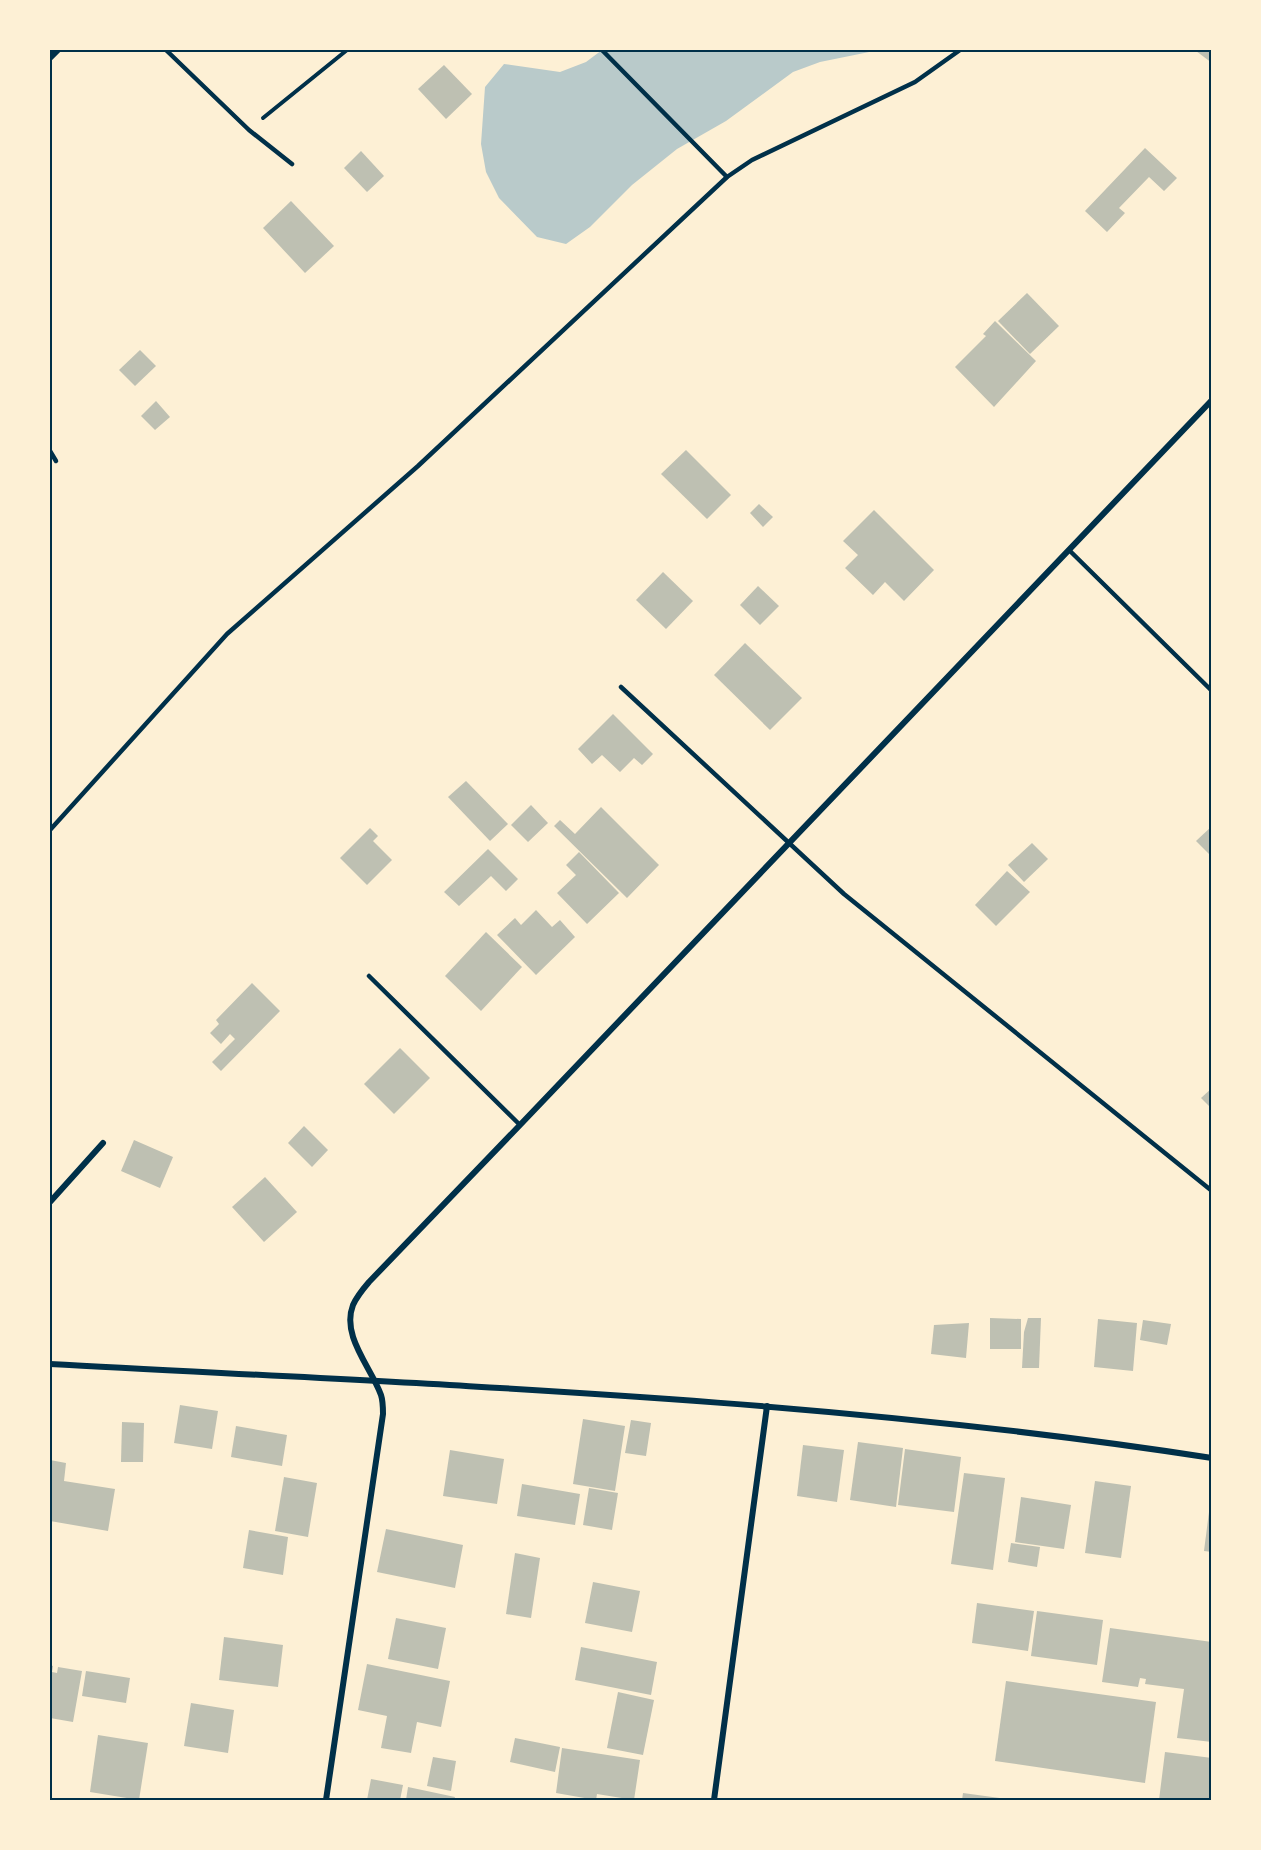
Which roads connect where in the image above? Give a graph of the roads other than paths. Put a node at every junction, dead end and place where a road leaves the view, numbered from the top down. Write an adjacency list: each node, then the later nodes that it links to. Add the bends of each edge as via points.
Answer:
1 (58, 50): 5 (street)
2 (166, 50): 6 (lane, via 249,130)
3 (602, 50): 7 (lane)
4 (960, 50): 7 (lane, via 915,82 752,160)
5 (50, 58)
6 (292, 164)
7 (727, 177): 14 (lane, via 418,466 227,634)
8 (1212, 400): 11 (street)
9 (50, 451): 10 (lane)
10 (56, 461)
11 (1069, 550): 13 (lane); 15 (street)
12 (621, 687): 15 (lane)
13 (1212, 691)
14 (50, 830)
15 (789, 843): 17 (street); 19 (lane, via 844,894)
16 (369, 976): 17 (lane)
17 (520, 1125): 22 (street, via 369,1282 353,1306 351,1327)
18 (103, 1143): 20 (street)
19 (1212, 1191)
20 (50, 1202)
21 (50, 1364): 22 (street)
22 (375, 1381): 23 (street); 25 (street, via 384,1414)
23 (767, 1406): 24 (street, via 1088,1439); 26 (street)
24 (1212, 1458)
25 (326, 1800)
26 (714, 1800)

